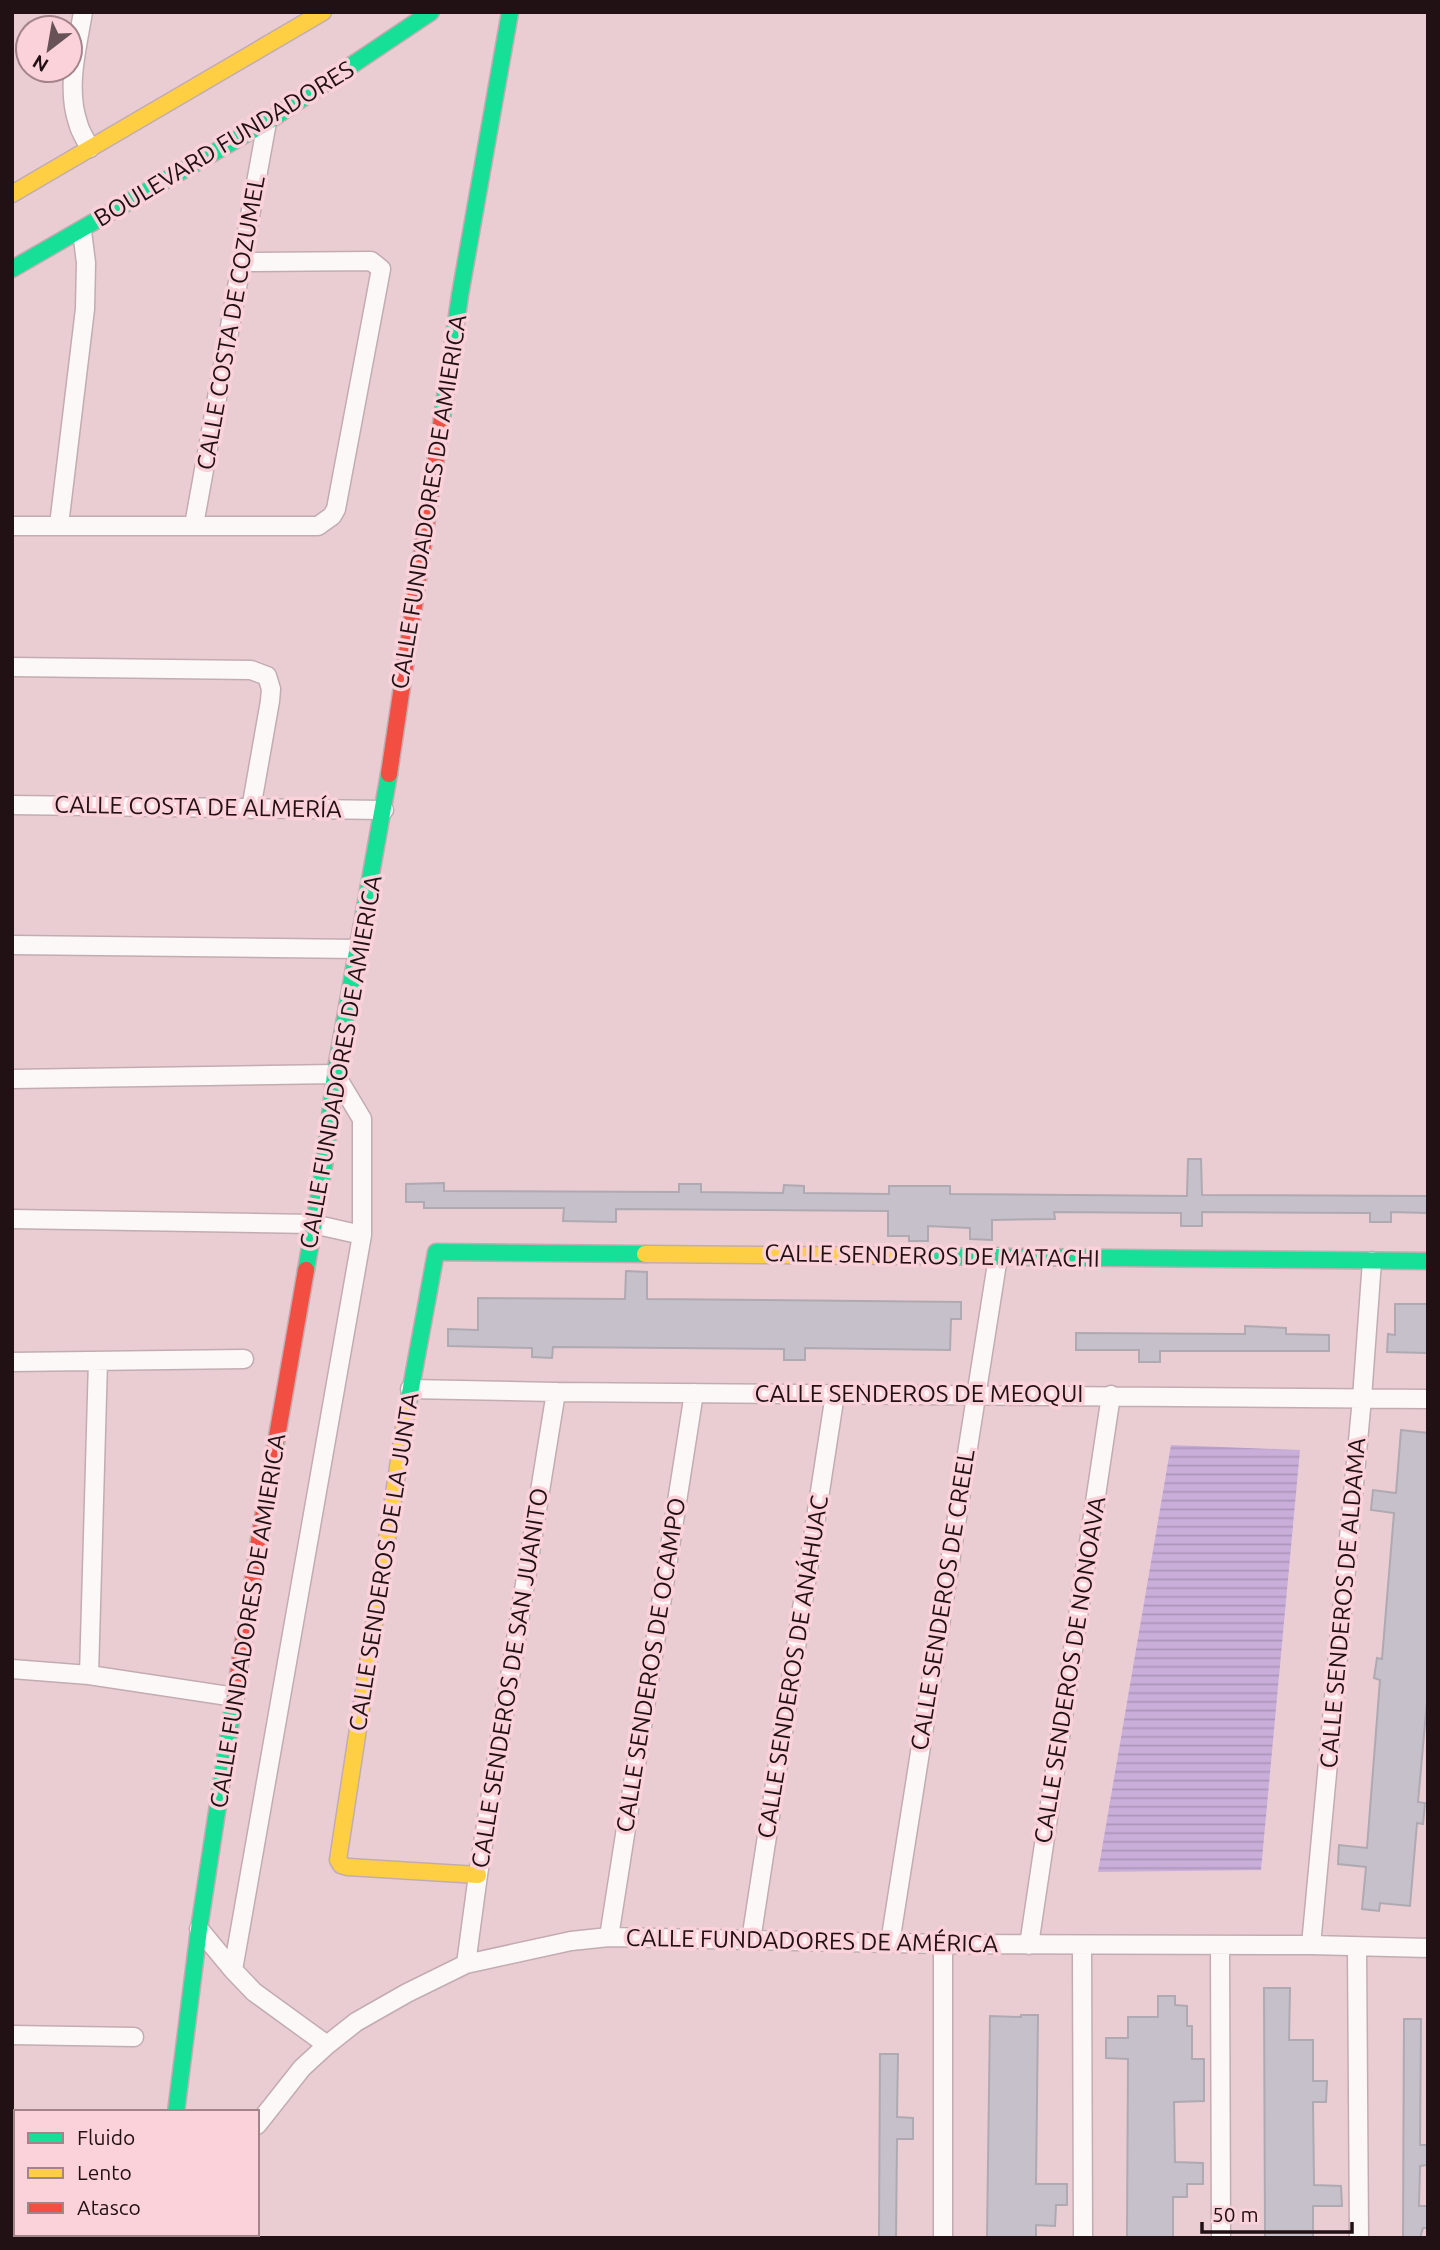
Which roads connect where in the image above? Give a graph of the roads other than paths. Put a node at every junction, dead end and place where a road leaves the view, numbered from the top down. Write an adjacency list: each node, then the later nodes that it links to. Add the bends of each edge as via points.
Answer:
1 (83, 12): 6 (street, via 73,102)
2 (323, 12): 6 (street)
3 (431, 12): 5 (street, BOULEVARD FUNDADORES)
4 (510, 12): 17 (street, CALLE FUNDADORES DE AMIERICA, via 460,295)
5 (267, 122): 8 (street, BOULEVARD FUNDADORES); 9 (street, CALLE COSTA DE COZUMEL)
6 (90, 148): 7 (street)
7 (12, 194)
8 (82, 231): 10 (street, BOULEVARD FUNDADORES); 11 (street, via 85,309)
9 (242, 262): 12 (street, CALLE COSTA DE COZUMEL); 12 (street, via 371,261 381,269 332,516 318,526)
10 (12, 270)
11 (59, 525): 12 (street); 13 (street)
12 (194, 525)
13 (12, 526)
14 (12, 667): 16 (street, via 251,670 267,676 270,701)
15 (12, 805): 16 (street, CALLE COSTA DE ALMERÍA)
16 (251, 809): 17 (street, CALLE COSTA DE ALMERÍA)
17 (384, 810): 19 (street, CALLE FUNDADORES DE AMIERICA)
18 (12, 945): 19 (street)
19 (358, 949): 20 (street, CALLE FUNDADORES DE AMIERICA)
20 (335, 1074): 21 (street); 23 (street, CALLE FUNDADORES DE AMIERICA); 24 (street, via 362,1119)
21 (12, 1079)
22 (12, 1219): 23 (street)
23 (313, 1224): 24 (street); 42 (street, CALLE FUNDADORES DE AMIERICA)
24 (362, 1235): 56 (street)
25 (436, 1252): 26 (street, CALLE SENDEROS DE MATACHI); 32 (street, CALLE SENDEROS DE LA JUNTA)
26 (998, 1257): 27 (street, CALLE SENDEROS DE MATACHI); 36 (street, CALLE SENDEROS DE CREEL)
27 (1372, 1261): 28 (street, CALLE SENDEROS DE MATACHI); 38 (street, CALLE SENDEROS DE ALDAMA)
28 (1428, 1261)
29 (244, 1359): 30 (street)
30 (98, 1361): 31 (street); 41 (street)
31 (12, 1362)
32 (410, 1389): 33 (street, CALLE SENDEROS DE MEOQUI); 43 (street, CALLE SENDEROS DE LA JUNTA, via 338,1856 339,1863 348,1867)
33 (556, 1392): 34 (street, CALLE SENDEROS DE MEOQUI); 43 (street, CALLE SENDEROS DE SAN JUANITO)
34 (694, 1392): 35 (street, CALLE SENDEROS DE MEOQUI); 45 (street, CALLE SENDEROS DE OCAMPO)
35 (835, 1394): 36 (street, CALLE SENDEROS DE MEOQUI); 46 (street, CALLE SENDEROS DE ANÁHUAC)
36 (975, 1395): 37 (street, CALLE SENDEROS DE MEOQUI); 47 (street, CALLE SENDEROS DE CREEL)
37 (1111, 1395): 38 (street, CALLE SENDEROS DE MEOQUI); 49 (street, CALLE SENDEROS DE NONOAVA)
38 (1362, 1398): 39 (street, CALLE SENDEROS DE MEOQUI); 52 (street, CALLE SENDEROS DE ALDAMA)
39 (1428, 1399)
40 (12, 1669): 41 (street)
41 (89, 1675): 42 (street)
42 (234, 1698): 44 (street, CALLE FUNDADORES DE AMIERICA)
43 (478, 1875): 55 (street, CALLE SENDEROS DE SAN JUANITO)
44 (199, 1929): 56 (street); 60 (street, CALLE FUNDADORES DE AMIERICA)
45 (609, 1937): 46 (street, CALLE FUNDADORES DE AMÉRICA); 55 (street, CALLE FUNDADORES DE AMÉRICA)
46 (751, 1940): 47 (street, CALLE FUNDADORES DE AMÉRICA)
47 (890, 1943): 48 (street, CALLE FUNDADORES DE AMÉRICA)
48 (943, 1944): 49 (street, CALLE FUNDADORES DE AMÉRICA); 62 (street)
49 (1028, 1945): 50 (street, CALLE FUNDADORES DE AMÉRICA)
50 (1082, 1945): 51 (street, CALLE FUNDADORES DE AMÉRICA); 63 (street)
51 (1220, 1945): 52 (street, CALLE FUNDADORES DE AMÉRICA); 64 (street)
52 (1311, 1945): 53 (street, CALLE FUNDADORES DE AMÉRICA)
53 (1357, 1947): 54 (street, CALLE FUNDADORES DE AMÉRICA); 65 (street)
54 (1428, 1948)
55 (466, 1964): 59 (street, CALLE FUNDADORES DE AMÉRICA, via 356,2022)
56 (233, 1970): 59 (street, via 254,1992)
57 (12, 2035): 58 (street)
58 (134, 2037)
59 (327, 2045): 61 (street, CALLE FUNDADORES DE AMÉRICA, via 302,2068)
60 (176, 2110)
61 (259, 2122)
62 (943, 2238)
63 (1083, 2238)
64 (1221, 2238)
65 (1359, 2238)

